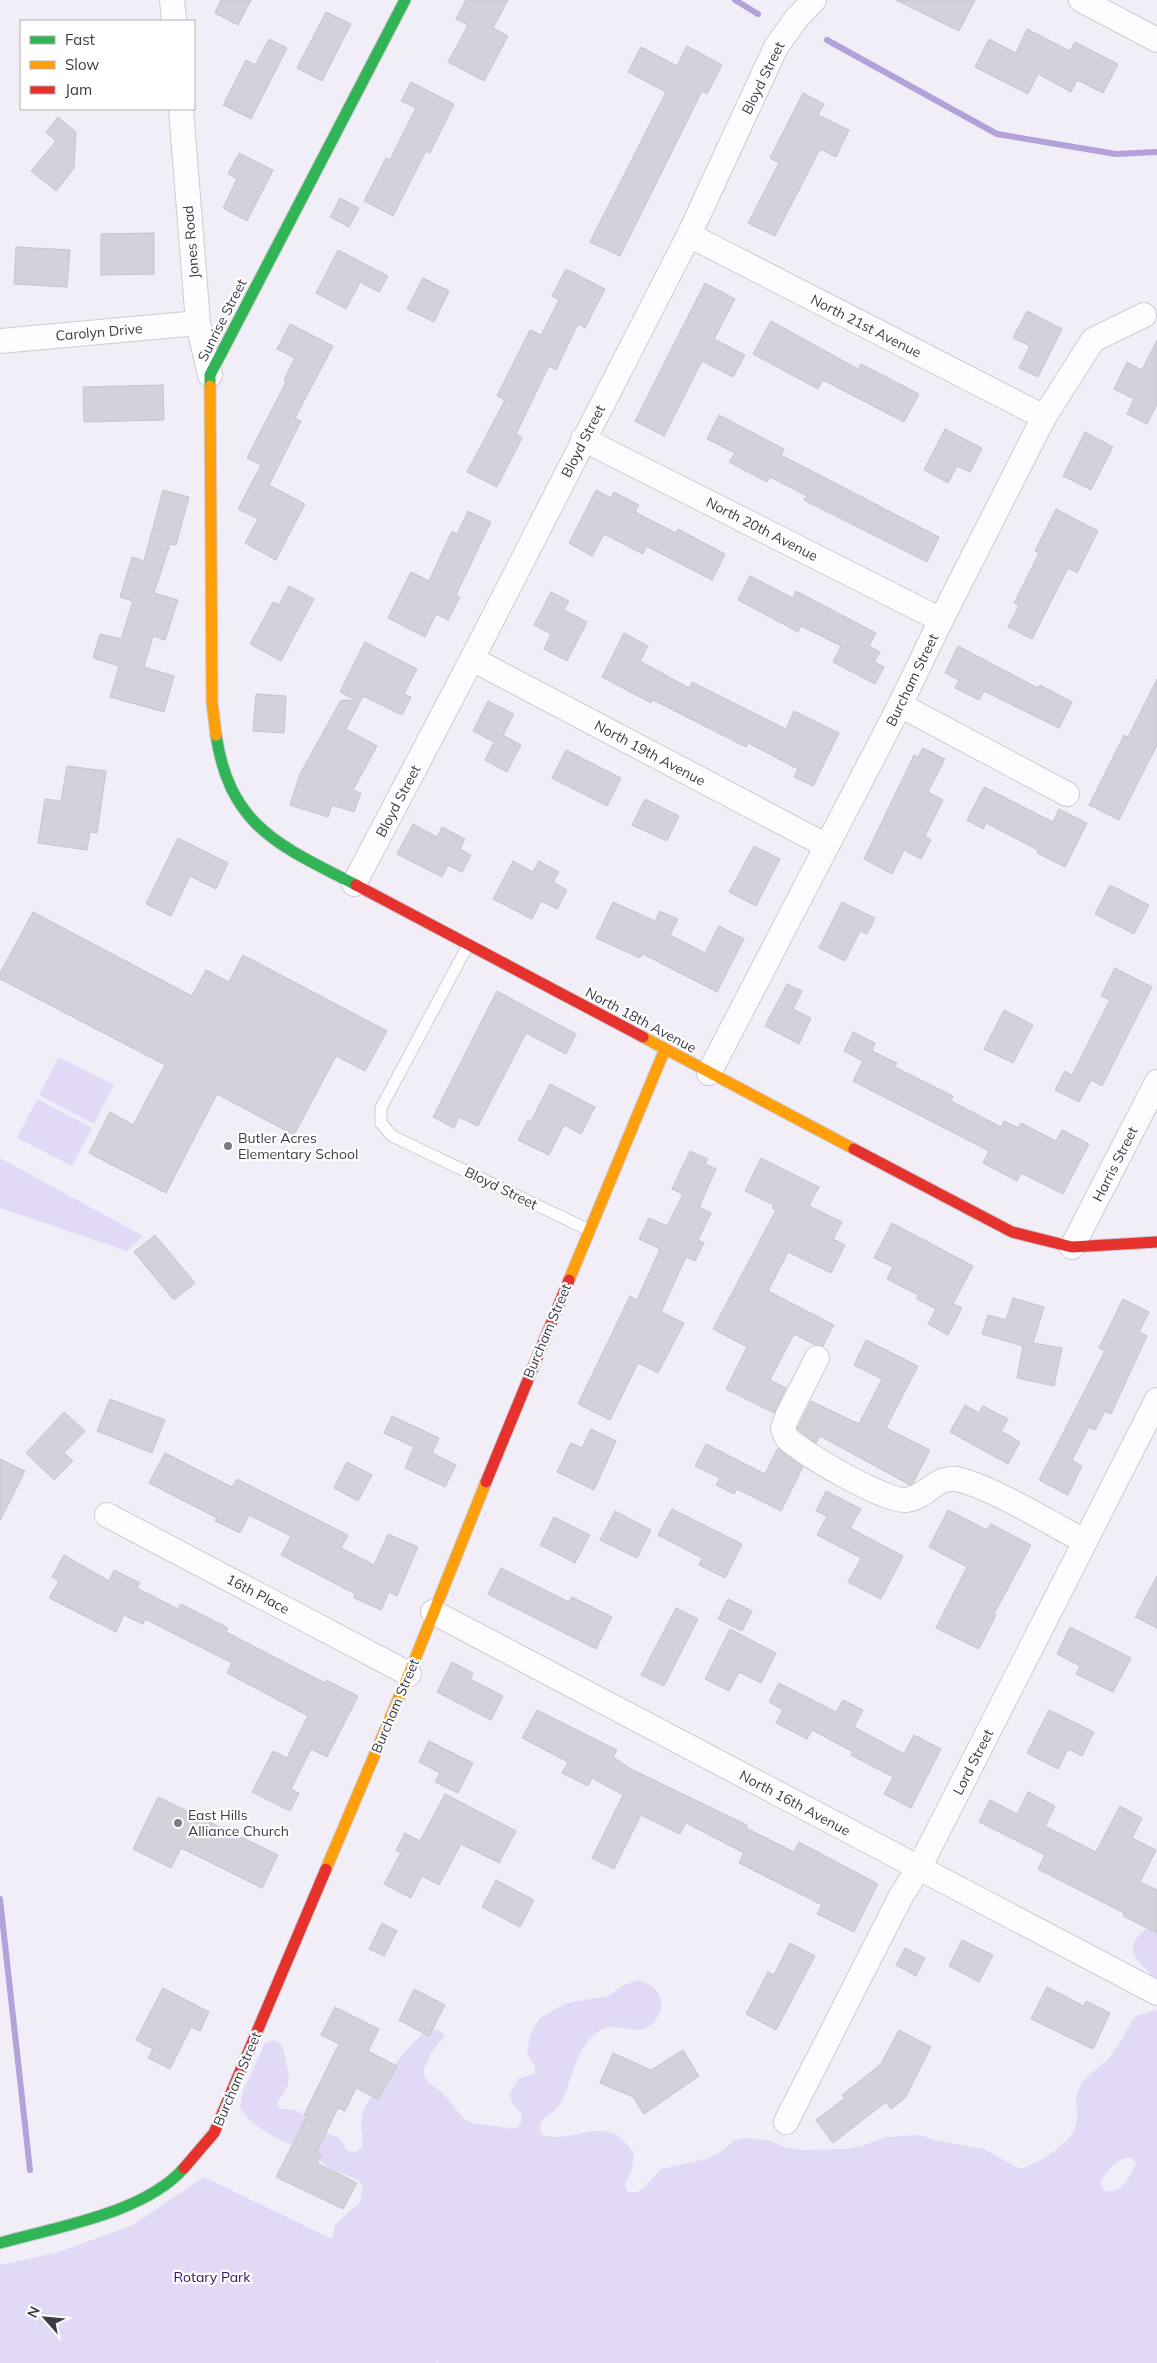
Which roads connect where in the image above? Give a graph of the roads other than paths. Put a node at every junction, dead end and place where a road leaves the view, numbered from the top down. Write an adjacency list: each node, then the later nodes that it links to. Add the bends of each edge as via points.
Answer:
1 (172, 0): 5 (street)
2 (405, 0): 12 (street, Sunrise Street)
3 (814, 0): 8 (street, Bloyd Street, via 776,47)
4 (1081, 0): 6 (street)
5 (174, 20)
6 (1157, 40)
7 (181, 110): 10 (street, Jones Road)
8 (689, 235): 13 (street, North 21st Avenue); 14 (street, Bloyd Street)
9 (1144, 315): 13 (street, Burcham Street, via 1093,340)
10 (198, 323): 11 (street, Carolyn Drive); 12 (street, Jones Road)
11 (0, 341)
12 (210, 375): 18 (street, Sunrise Street, via 212,702 215,741)
13 (1044, 417): 15 (street, Burcham Street)
14 (584, 439): 15 (street, North 20th Avenue); 16 (street, Bloyd Street)
15 (941, 620): 17 (street, Burcham Street)
16 (472, 659): 20 (street, North 19th Avenue); 21 (street, Bloyd Street)
17 (900, 705): 19 (street); 20 (street, Burcham Street)
18 (225, 777): 21 (street, North 18th Avenue, via 238,806 262,831 291,851)
19 (1067, 794)
20 (827, 846): 24 (street, Burcham Street)
21 (354, 884): 22 (street, North 18th Avenue)
22 (468, 945): 23 (street, North 18th Avenue); 26 (lane, Bloyd Street, via 381,1108 381,1123 392,1136)
23 (666, 1049): 24 (street, North 18th Avenue); 26 (street, Burcham Street)
24 (709, 1073): 28 (street, North 18th Avenue, via 1012,1232)
25 (1157, 1082): 28 (street, Harris Street)
26 (590, 1231): 33 (street, Burcham Street)
27 (1157, 1242): 28 (street, North 18th Avenue)
28 (1072, 1247)
29 (817, 1358): 32 (street, via 787,1418 784,1428 789,1440 838,1472 883,1495 904,1500 920,1496 940,1480 959,1480)
30 (1157, 1400): 32 (street, Lord Street)
31 (107, 1515): 34 (street, 16th Place)
32 (1084, 1541): 35 (street, Lord Street)
33 (433, 1612): 34 (street, Burcham Street); 35 (street, North 16th Avenue)
34 (409, 1674): 38 (street, Burcham Street, via 214,2133 173,2180 121,2209)
35 (919, 1868): 36 (street, North 16th Avenue); 37 (street, Lord Street, via 901,1896)
36 (1157, 1993)
37 (786, 2122)
38 (0, 2243)

